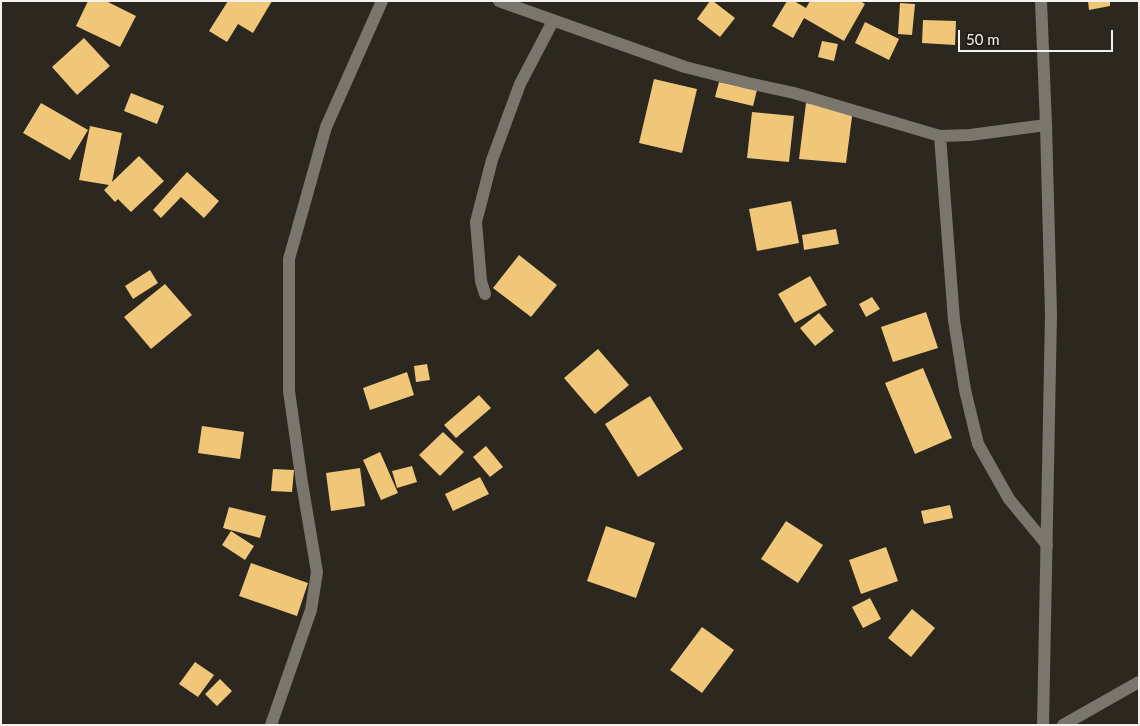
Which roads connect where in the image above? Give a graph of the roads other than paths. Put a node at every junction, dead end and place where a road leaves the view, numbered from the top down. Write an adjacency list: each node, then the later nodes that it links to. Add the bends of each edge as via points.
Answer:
1 (382, 1): 10 (street, via 326,126 289,259 289,391 317,572 311,610)
2 (499, 1): 4 (street)
3 (1041, 1): 5 (street)
4 (553, 21): 6 (street, via 685,66 794,93); 7 (street, via 520,84 492,160 476,222)
5 (1046, 125): 6 (street); 8 (street, via 1051,314)
6 (940, 136): 8 (street, via 954,320 978,444 1009,499)
7 (485, 294)
8 (1047, 545): 11 (street)
9 (1139, 682): 12 (street)
10 (271, 725)
11 (1043, 725)
12 (1062, 725)

